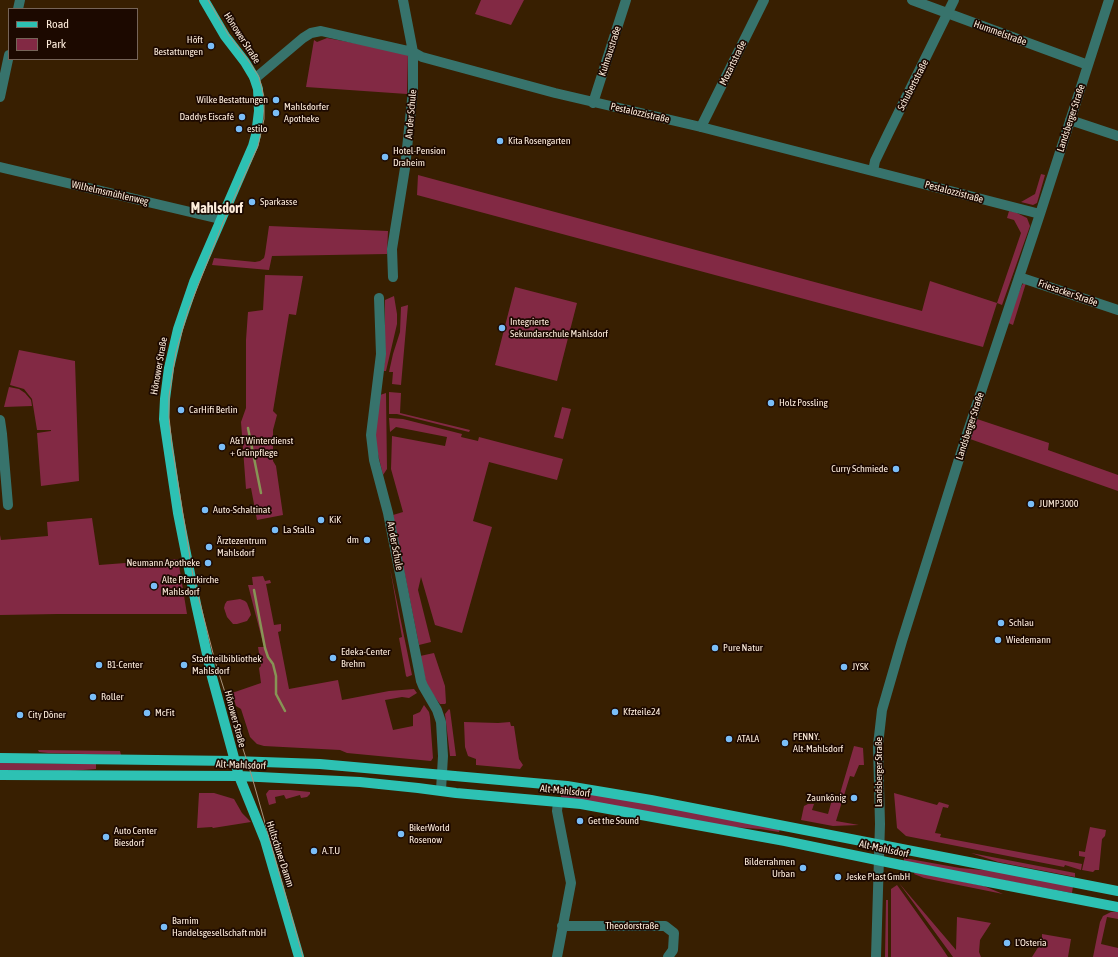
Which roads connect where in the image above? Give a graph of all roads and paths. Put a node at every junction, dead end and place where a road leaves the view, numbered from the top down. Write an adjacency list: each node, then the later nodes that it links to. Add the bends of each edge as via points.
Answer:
1 (204, 0): 12 (main road, Hönower Straße)
2 (402, 0): 9 (street, An der Schule)
3 (626, 0): 14 (street, Kuhnaustraße)
4 (764, 0): 16 (street, Mozartstraße)
5 (912, 0): 8 (street, Hummelstraße)
6 (954, 0): 8 (street, Schubertstraße)
7 (1109, 0): 11 (street, Landsberger Straße)
8 (948, 14): 11 (street, Hummelstraße); 19 (street, Schubertstraße, via 888,134)
9 (413, 52): 12 (street, Pestalozzistraße, via 321,31 303,38); 14 (street, Pestalozzistraße); 22 (street, An der Schule, via 411,121 392,249)
10 (8, 60): 13 (street)
11 (1088, 65): 15 (street, Landsberger Straße)
12 (254, 77): 21 (main road, Hönower Straße, via 260,112 256,135)
13 (0, 97)
14 (593, 102): 16 (street, Pestalozzistraße)
15 (1070, 120): 17 (street); 20 (street, Landsberger Straße)
16 (701, 127): 19 (street, Pestalozzistraße)
17 (1118, 136)
18 (0, 167): 21 (street, Wilhelmsmühlenweg)
19 (874, 171): 20 (street, Pestalozzistraße)
20 (1040, 214): 23 (street, Landsberger Straße)
21 (220, 219): 29 (main road, Hönower Straße, via 178,329 169,368 164,419 178,513 196,604)
22 (393, 276)
23 (1019, 276): 25 (street, Friesacker Straße); 35 (street, Landsberger Straße, via 965,440 882,710 878,745)
24 (379, 298): 32 (street, An der Schule, via 380,354 371,435 374,460 388,513 421,682 437,710 440,722)
25 (1118, 310)
26 (0, 420): 27 (street)
27 (8, 504)
28 (0, 758): 29 (main road, Alt-Mahlsdorf)
29 (234, 761): 31 (main road, Hultschiner Damm); 32 (main road, Alt-Mahlsdorf, via 342,765)
30 (0, 775): 31 (main road, Alt-Mahlsdorf)
31 (239, 776): 33 (main road, Alt-Mahlsdorf, via 360,782); 40 (main road, Hultschiner Damm, via 265,840)
32 (442, 776): 33 (street, An der Schule); 35 (main road, Alt-Mahlsdorf, via 582,789)
33 (442, 790): 34 (main road, Alt-Mahlsdorf)
34 (558, 802): 36 (main road, Alt-Mahlsdorf, via 604,808); 39 (street, via 557,811 571,882)
35 (879, 844): 36 (street, Landsberger Straße); 37 (main road, Alt-Mahlsdorf)
36 (878, 860): 38 (main road, Alt-Mahlsdorf); 43 (street, Landsberger Straße)
37 (1118, 891)
38 (1118, 907)
39 (562, 926): 41 (street); 42 (street, Theodorstraße, via 665,926 674,933 673,950)
40 (299, 957)
41 (557, 957)
42 (668, 957)
43 (876, 957)

